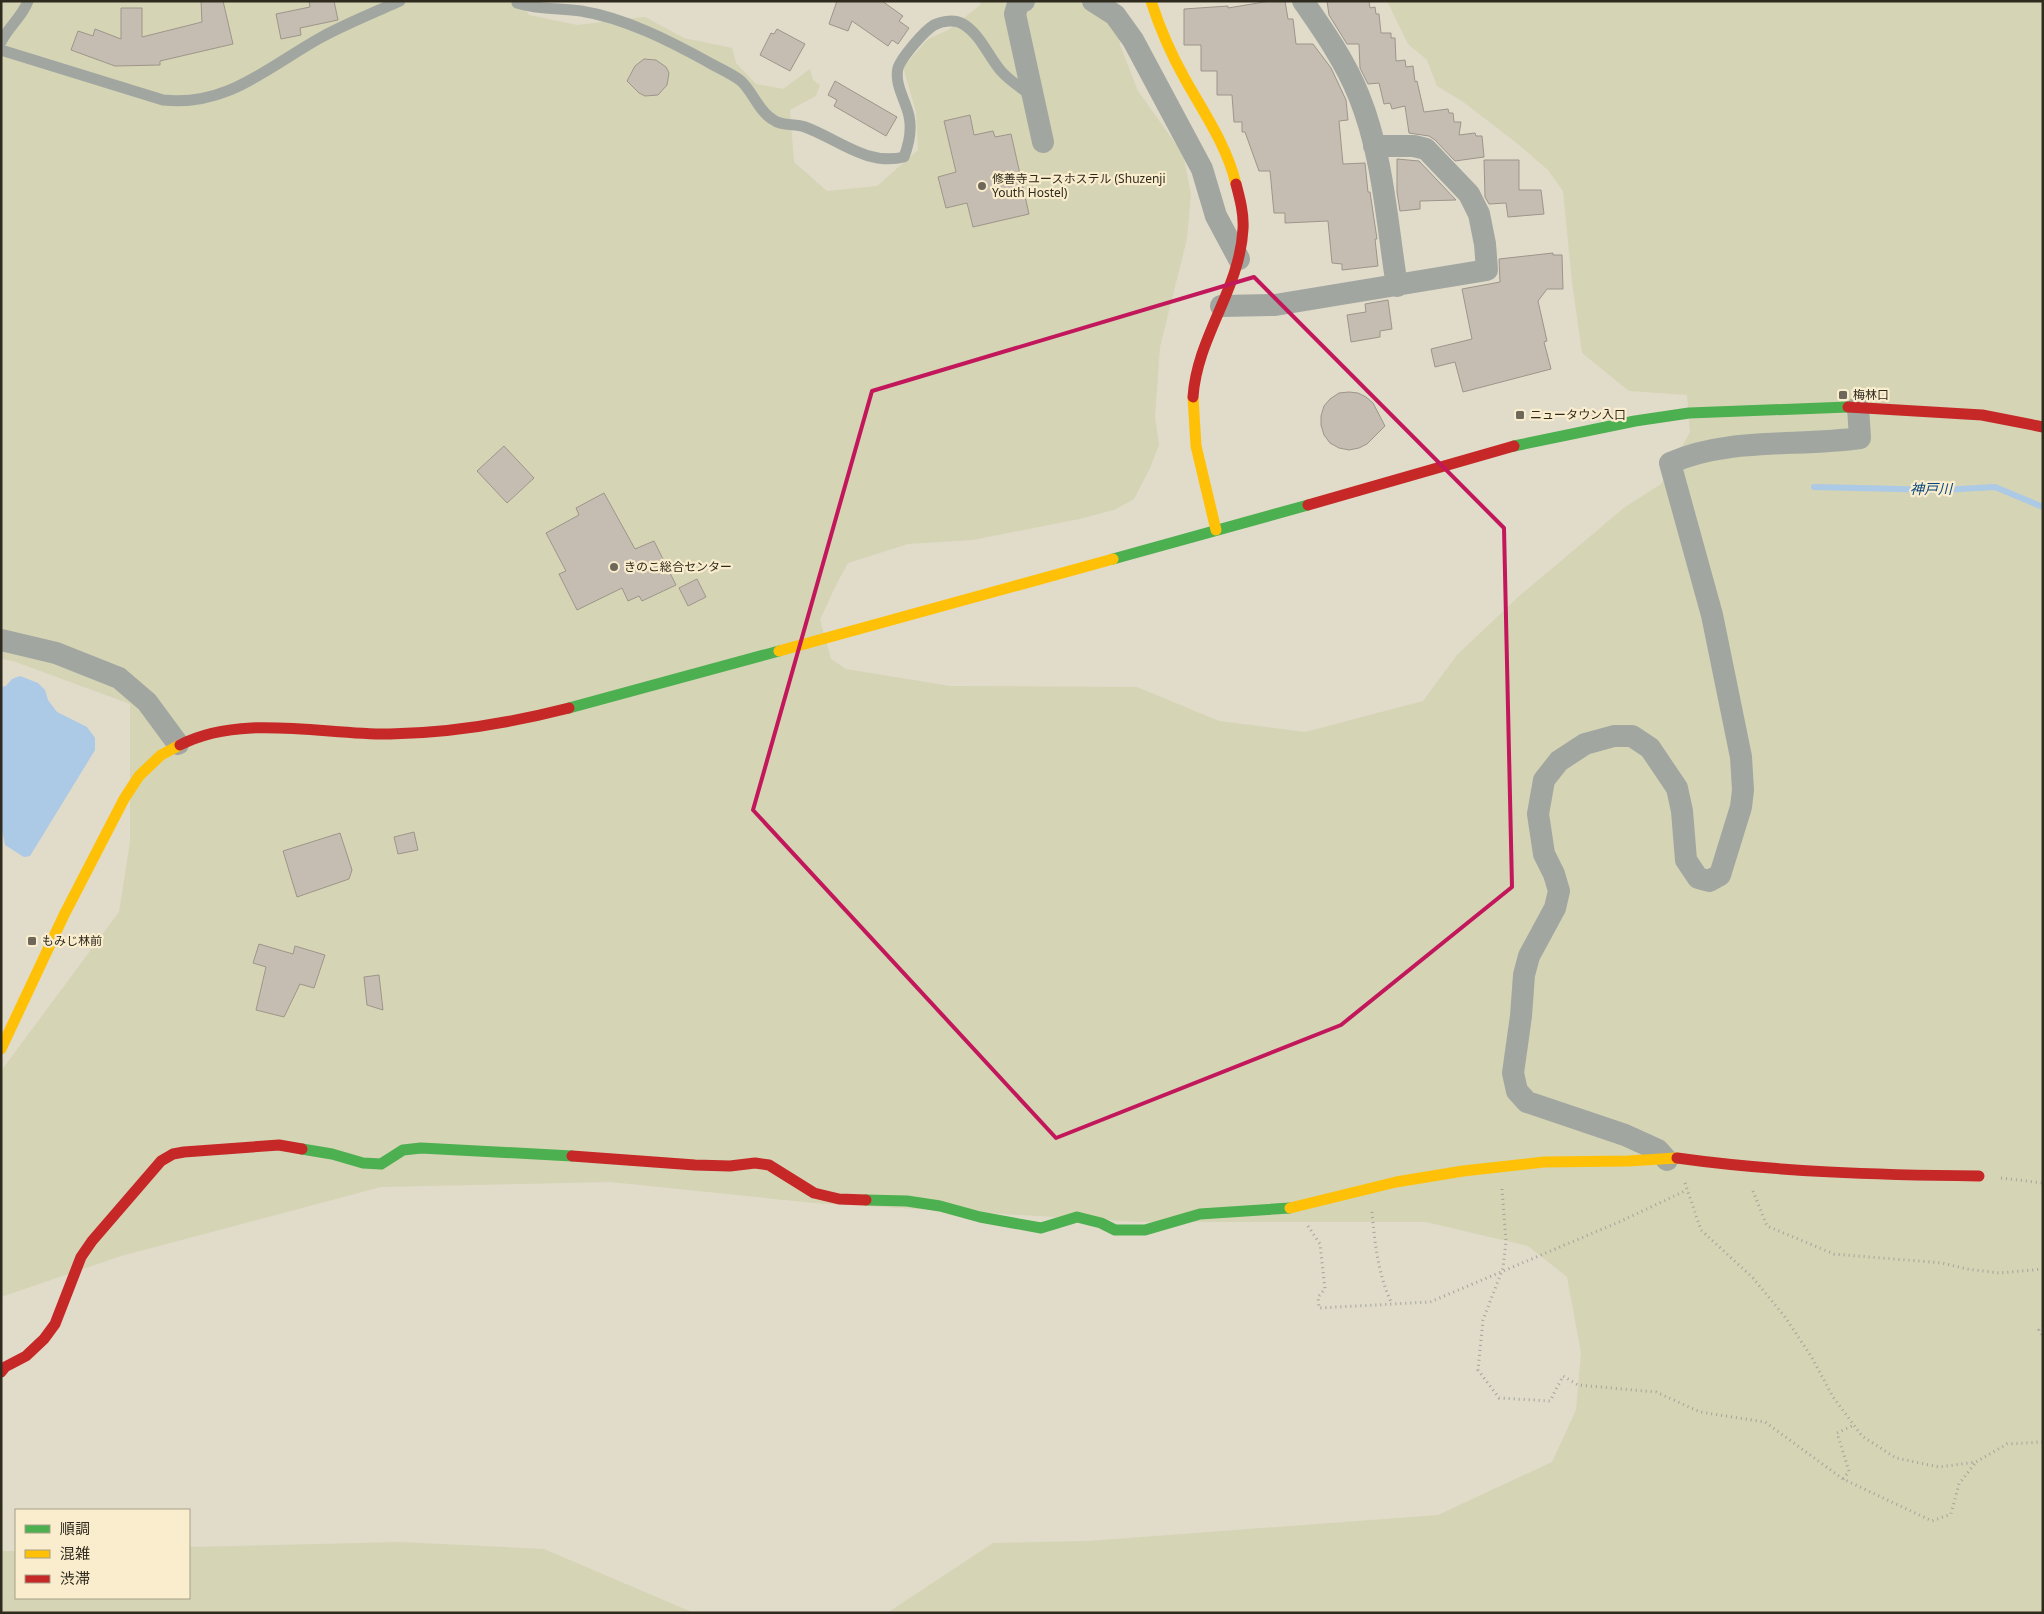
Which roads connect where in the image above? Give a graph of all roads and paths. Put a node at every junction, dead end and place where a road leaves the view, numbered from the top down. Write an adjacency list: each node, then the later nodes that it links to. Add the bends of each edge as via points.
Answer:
1 (28, 1): 8 (lane)
2 (400, 1): 9 (lane, via 322,36 260,75 198,101 163,100)
3 (1024, 1): 10 (street, via 1018,4 1015,14)
4 (1093, 1): 13 (street, via 1115,15 1133,40 1202,169 1216,216)
5 (1151, 1): 13 (street, via 1173,54 1230,164 1242,208 1243,234)
6 (1303, 1): 12 (street, via 1359,95)
7 (515, 2): 10 (lane, via 536,8 581,12 653,34 741,81 772,120 804,127 864,156 879,159 904,157 910,135 910,118 898,69 904,56 934,25 949,21 961,23 972,31 1001,72)
8 (1, 42)
9 (1, 50)
10 (1033, 96): 11 (street)
11 (1043, 142)
12 (1374, 146): 14 (street); 14 (street, via 1426,149 1474,202 1485,244 1487,270)
13 (1239, 259): 15 (street)
14 (1397, 286): 15 (street, via 1275,306)
15 (1220, 306): 18 (street, via 1197,364 1192,416 1201,474)
16 (1858, 406): 17 (street, via 1982,416); 18 (street, via 1690,412 1596,428 1503,448); 22 (street, via 1860,438 1718,448 1690,454 1670,463 1712,615 1741,757 1741,807 1720,875 1709,881 1698,878 1686,860 1677,788 1650,748 1632,736 1614,736 1585,744 1558,761 1544,780 1538,814 1544,854 1559,891 1555,908 1528,956 1513,1073 1516,1091 1527,1102 1625,1135)
17 (2043, 427)
18 (1216, 530): 20 (street, via 524,719 476,728 382,734 302,729 231,730 207,733)
19 (1, 640): 20 (street, via 56,653 119,678 147,702)
20 (178, 744): 21 (street, via 139,776 112,818)
21 (1, 1049)
22 (1672, 1159): 23 (street, via 1544,1162); 24 (street); 28 (path)
23 (1500, 1167): 27 (street, via 1396,1182); 31 (path, via 1506,1241)
24 (1744, 1167): 25 (street, via 1870,1175); 30 (path, via 1767,1226 1834,1254 1942,1263 1999,1273)
25 (1979, 1176): 26 (path)
26 (2043, 1183)
27 (1370, 1189): 29 (street); 32 (path, via 1376,1253)
28 (1687, 1190): 31 (path); 36 (path, via 1702,1230 1753,1278 1785,1317 1833,1397)
29 (1296, 1207): 32 (path, via 1320,1244 1325,1289 1318,1297 1319,1308); 35 (street, via 1200,1214 1135,1231 1116,1230 1077,1217 1041,1228 907,1201 839,1199 814,1193 769,1165 754,1163 694,1165 421,1148 403,1150 381,1164 279,1145 184,1152 161,1161 92,1242 82,1257 55,1324 26,1356)
30 (2043, 1268)
31 (1502, 1272): 32 (path, via 1430,1302); 39 (path, via 1483,1320 1478,1370 1499,1398 1550,1401 1564,1376 1578,1385 1656,1392 1700,1412 1765,1422)
32 (1392, 1304)
33 (2043, 1326): 34 (path, via 2039,1330)
34 (2043, 1336)
35 (1, 1372)
36 (1854, 1425): 38 (path, via 1862,1436 1896,1458 1939,1467); 39 (path, via 1837,1433 1849,1470)
37 (2043, 1442): 38 (path, via 2006,1444)
38 (1976, 1462): 39 (path, via 1959,1484 1951,1514 1932,1521)
39 (1843, 1479)

